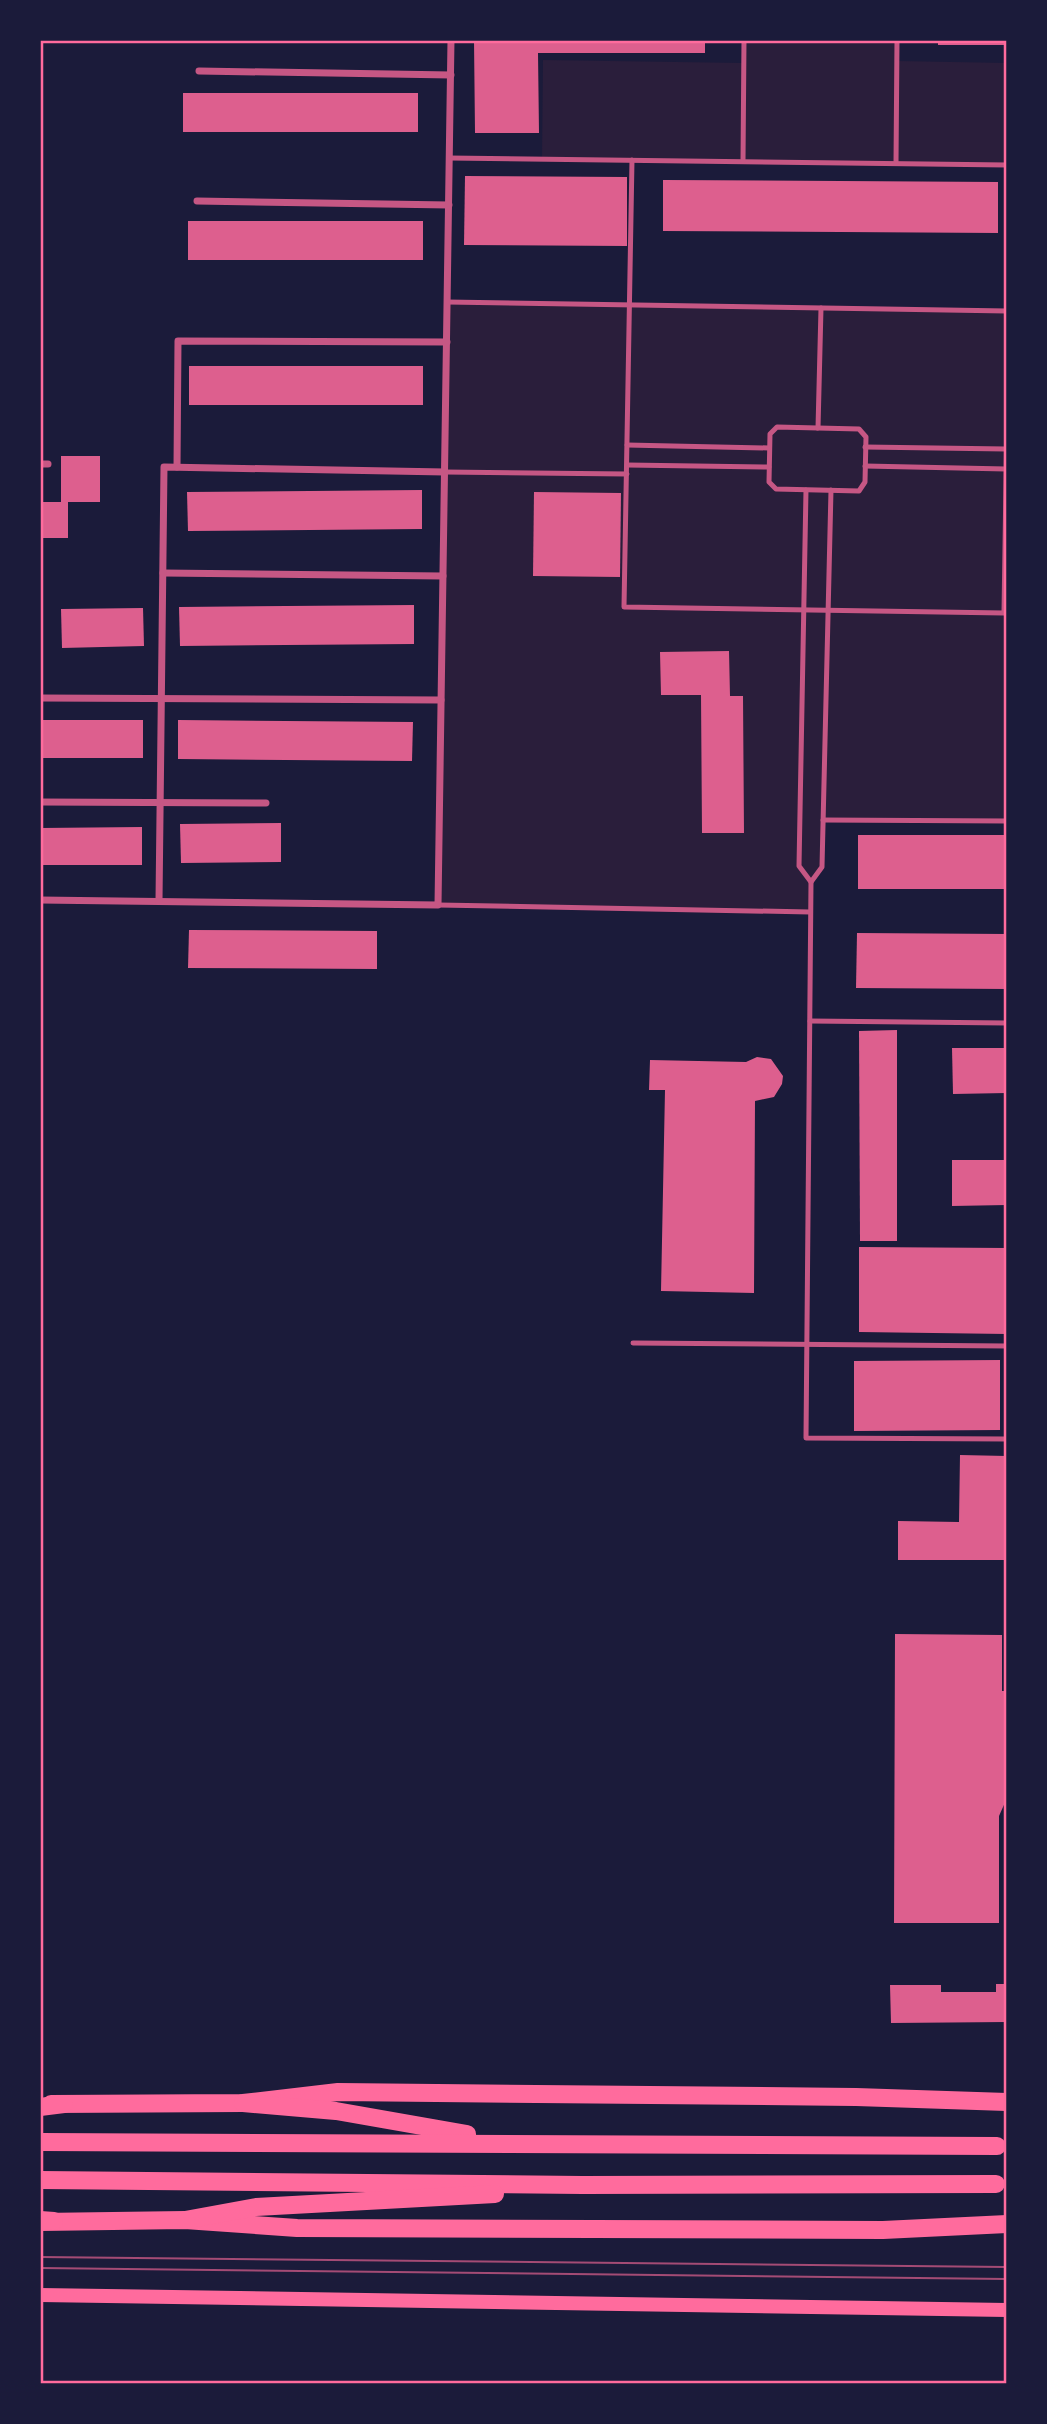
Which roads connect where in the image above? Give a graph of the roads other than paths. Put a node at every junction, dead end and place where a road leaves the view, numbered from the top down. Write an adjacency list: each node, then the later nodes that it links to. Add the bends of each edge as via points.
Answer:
1 (451, 40): 5 (street)
2 (744, 40): 8 (lane)
3 (897, 40): 9 (lane)
4 (199, 71): 5 (street)
5 (451, 75): 6 (street)
6 (449, 158): 7 (lane); 12 (street)
7 (632, 160): 8 (lane); 14 (lane)
8 (743, 162): 9 (lane)
9 (896, 163): 10 (lane)
10 (1007, 165)
11 (197, 201): 12 (street)
12 (449, 205): 13 (street)
13 (447, 302): 14 (lane); 17 (street)
14 (630, 304): 15 (lane); 20 (lane)
15 (821, 308): 16 (lane); 19 (lane)
16 (1007, 311)
17 (447, 342): 26 (street, via 178,341); 30 (street)
18 (1007, 414): 23 (lane)
19 (818, 428): 21 (lane, via 859,429 866,437); 22 (lane, via 777,428 770,434)
20 (627, 445): 22 (lane); 25 (lane)
21 (865, 447): 23 (lane); 28 (lane)
22 (769, 448): 27 (lane)
23 (1006, 449): 24 (lane)
24 (1006, 459): 29 (lane)
25 (627, 465): 27 (lane); 31 (lane)
26 (177, 467): 30 (street); 34 (street, via 164,467)
27 (769, 467): 32 (lane, via 769,482 776,489)
28 (865, 467): 29 (lane); 33 (lane, via 865,482 859,491)
29 (1006, 469): 37 (lane, via 1004,613)
30 (445, 472): 31 (lane); 35 (street)
31 (627, 474): 36 (lane, via 624,607)
32 (806, 490): 33 (lane); 36 (lane)
33 (831, 491): 37 (lane)
34 (163, 573): 35 (street); 39 (street)
35 (443, 576): 40 (street)
36 (804, 610): 37 (lane); 46 (lane, via 799,866)
37 (828, 610): 44 (lane)
38 (40, 698): 39 (street)
39 (161, 698): 40 (street); 42 (street)
40 (441, 700): 49 (street)
41 (40, 802): 42 (street)
42 (160, 803): 43 (street); 48 (street)
43 (266, 803)
44 (823, 820): 45 (lane); 46 (lane, via 821,867)
45 (1007, 821)
46 (811, 881): 50 (lane)
47 (40, 900): 48 (street)
48 (159, 901): 49 (street)
49 (438, 905): 50 (lane)
50 (810, 912): 51 (lane)
51 (810, 1021): 52 (lane); 54 (lane)
52 (1007, 1023)
53 (633, 1343): 54 (lane)
54 (807, 1344): 55 (lane); 56 (lane, via 806,1438)
55 (1007, 1346)
56 (1007, 1439)
57 (1007, 2102): 58 (main road, via 338,2092)
58 (243, 2103): 59 (main road); 61 (main road, via 335,2111)
59 (40, 2105)
60 (40, 2142): 61 (main road)
61 (512, 2142): 62 (main road)
62 (997, 2147)
63 (40, 2180): 65 (main road)
64 (996, 2184): 65 (main road)
65 (583, 2185): 66 (main road, via 448,2199 257,2207)
66 (186, 2220): 67 (main road); 68 (main road, via 297,2228 869,2230)
67 (45, 2221)
68 (1007, 2224)
69 (40, 2295): 70 (main road)
70 (1007, 2310)

